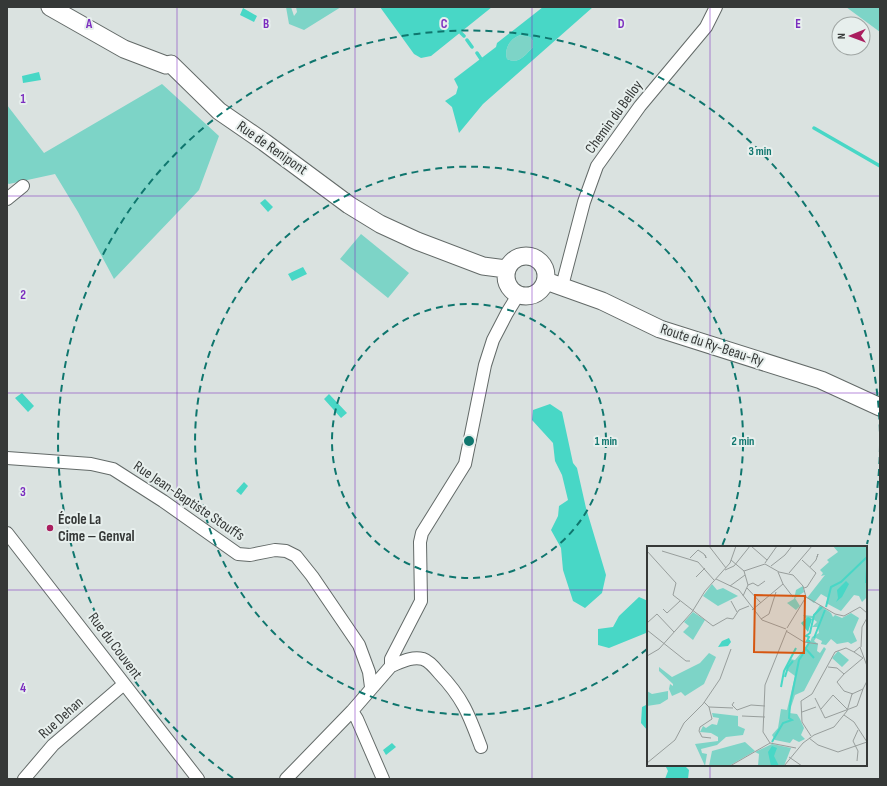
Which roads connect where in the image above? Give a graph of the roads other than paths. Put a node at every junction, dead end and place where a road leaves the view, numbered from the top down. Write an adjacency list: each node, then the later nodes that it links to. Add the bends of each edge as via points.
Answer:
1 (50, 7): 5 (street, Rue de Renipont, via 124,49 166,65 171,64 219,111 349,205 380,224 482,266)
2 (716, 7): 7 (street, Chemin du Belloy, via 706,27 640,106 597,166 584,202)
3 (23, 186): 4 (street)
4 (7, 199)
5 (506, 269): 6 (street, via 515,259 528,256 544,267); 8 (street, via 507,285)
6 (546, 281): 7 (street, Route du Ry-Beau-Ry); 8 (street, via 535,294)
7 (562, 286): 9 (street, Route du Ry-Beau-Ry, via 660,329 821,380)
8 (518, 295): 12 (street, via 493,340 485,365 465,464 422,533 421,600)
9 (880, 407)
10 (7, 458): 14 (street, Rue Jean-Baptiste Stouffs, via 91,464 113,469 238,554 250,555 275,550 286,551 296,556 359,645 369,672)
11 (7, 533): 13 (street, Rue du Couvent)
12 (391, 666): 14 (street); 16 (street, via 415,658 424,659 433,666 465,704)
13 (124, 684): 18 (street, Rue Dehan, via 53,745); 19 (street, Rue du Couvent)
14 (371, 687): 15 (street)
15 (352, 711): 17 (street); 20 (street)
16 (481, 747)
17 (383, 778)
18 (24, 779)
19 (198, 779)
20 (286, 779)

